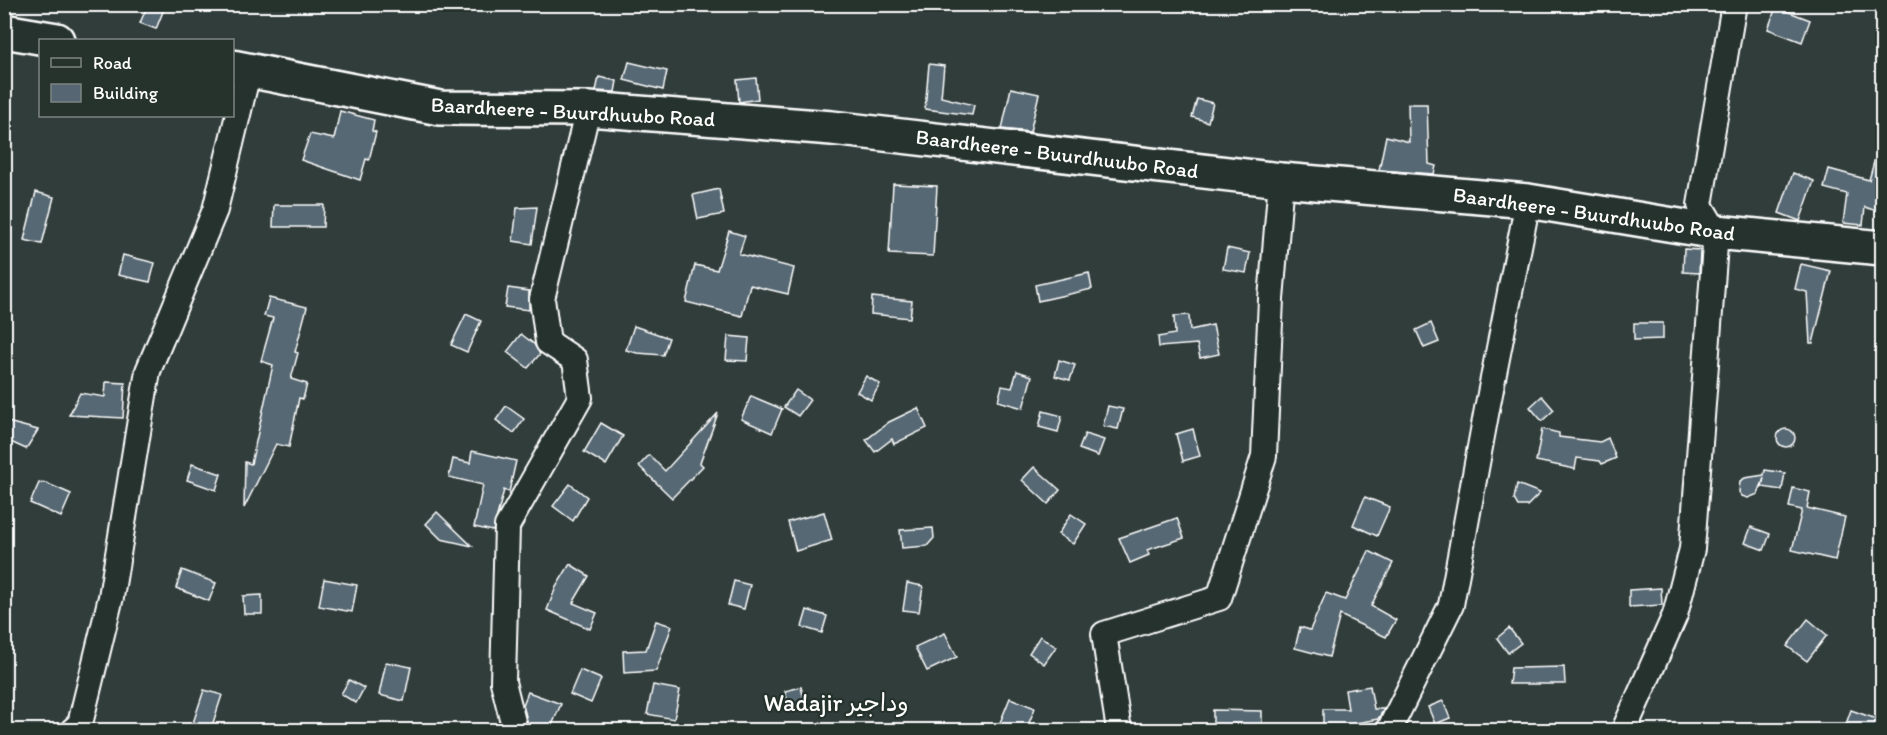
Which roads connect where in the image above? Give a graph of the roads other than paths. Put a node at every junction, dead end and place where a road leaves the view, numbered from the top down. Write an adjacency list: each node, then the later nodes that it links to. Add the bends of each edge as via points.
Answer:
1 (1734, 4): 10 (street, via 1700,205)
2 (4, 31): 3 (main road)
3 (51, 39)
4 (241, 68): 5 (street); 6 (main road, Baardheere - Buurdhuubo Road, via 440,108)
5 (234, 106)
6 (588, 109): 8 (main road, Baardheere - Buurdhuubo Road, via 832,128); 13 (street, via 542,298 548,342 575,360 579,398 507,526 503,682)
7 (232, 117): 12 (street, via 215,210 148,371 111,597 80,724)
8 (1281, 180): 9 (main road, Baardheere - Buurdhuubo Road); 14 (street, via 1264,456 1219,598 1104,634)
9 (1528, 201): 10 (main road, Baardheere - Buurdhuubo Road); 15 (street, via 1451,605)
10 (1716, 232): 11 (main road, Baardheere - Buurdhuubo Road); 16 (street, via 1692,549 1675,615)
11 (1882, 248)
12 (73, 730)
13 (515, 730)
14 (1119, 730)
15 (1389, 730)
16 (1624, 730)

